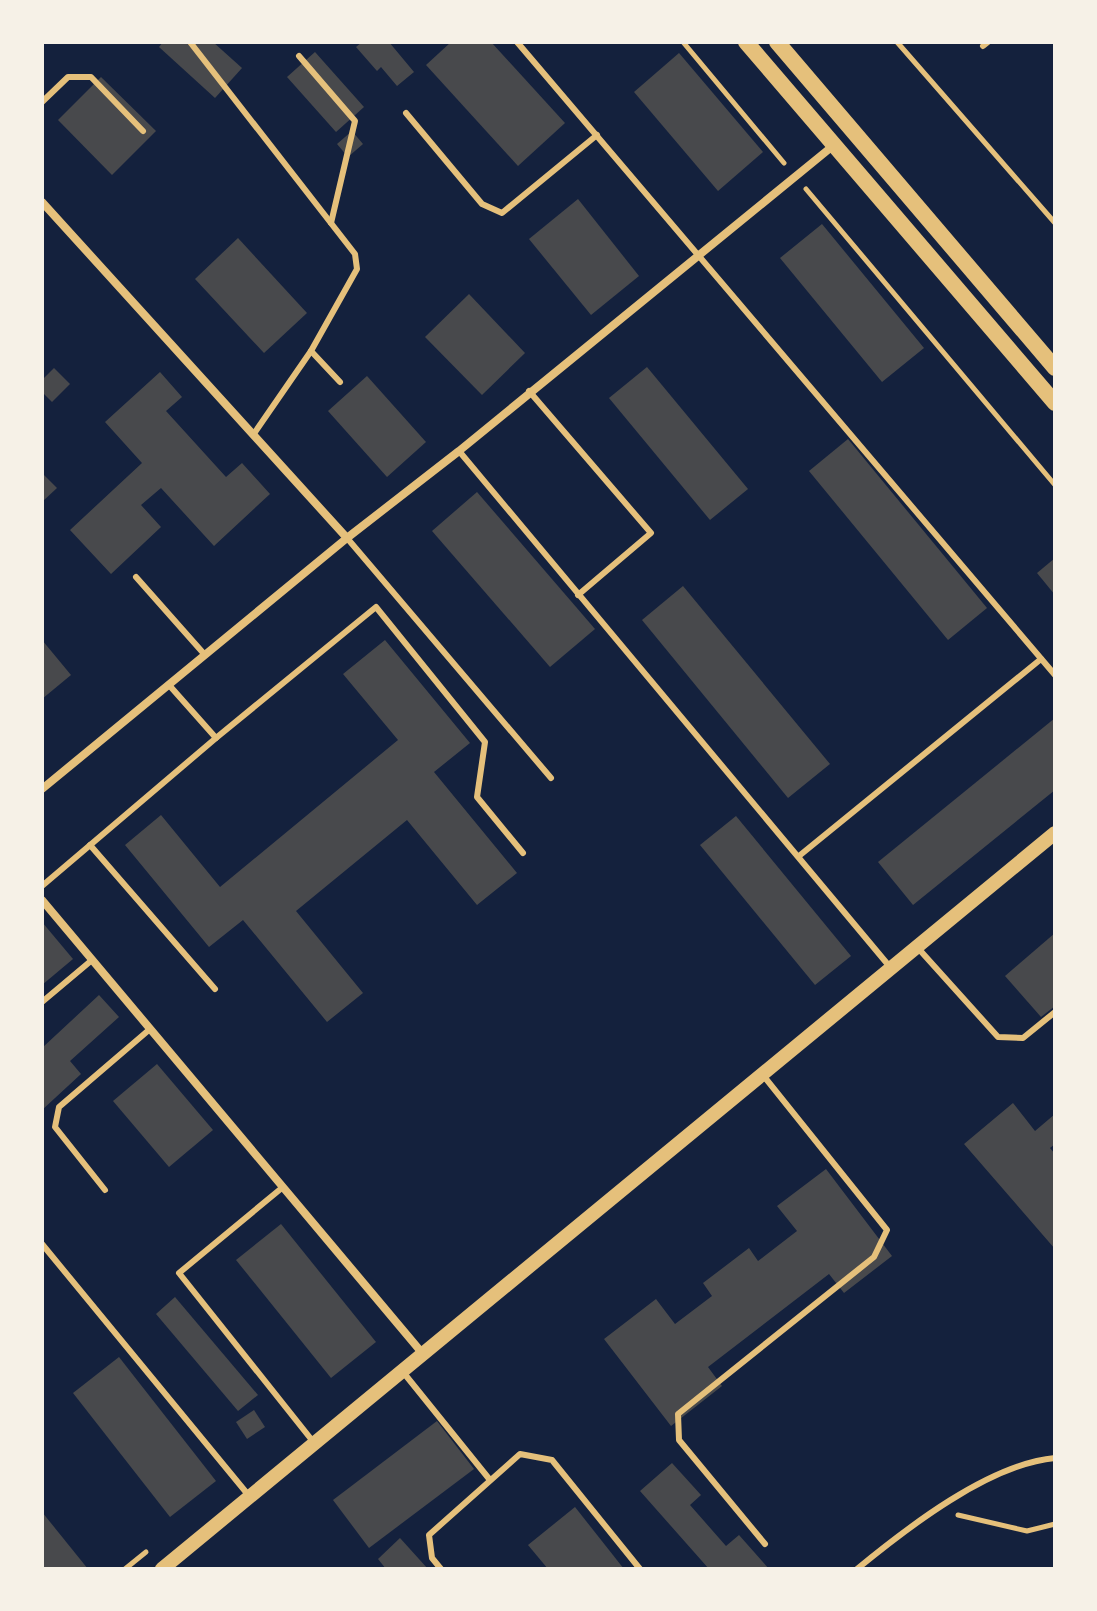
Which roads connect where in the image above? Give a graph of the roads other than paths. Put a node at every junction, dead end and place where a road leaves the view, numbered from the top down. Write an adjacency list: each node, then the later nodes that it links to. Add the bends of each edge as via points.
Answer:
1 (190, 42): 13 (lane)
2 (517, 42): 10 (lane)
3 (746, 42): 11 (main road)
4 (777, 42): 8 (main road)
5 (299, 56): 13 (lane, via 355,121)
6 (42, 102): 9 (lane, via 68,77 91,77)
7 (406, 113): 10 (lane, via 482,204 502,213)
8 (852, 129): 11 (main road); 16 (main road)
9 (143, 131)
10 (597, 135): 14 (lane)
11 (835, 145): 14 (street); 19 (main road)
12 (42, 202): 20 (street)
13 (331, 223): 15 (lane, via 355,254 357,269)
14 (699, 254): 18 (street); 26 (lane)
15 (311, 351): 17 (lane); 20 (lane)
16 (1055, 368)
17 (340, 382)
18 (529, 391): 21 (street); 24 (lane, via 651,533)
19 (1055, 403)
20 (253, 435): 22 (street)
21 (459, 451): 22 (street); 24 (lane)
22 (347, 538): 25 (street); 30 (lane)
23 (136, 577): 25 (lane)
24 (578, 595): 35 (lane)
25 (205, 655): 28 (street)
26 (1041, 659): 27 (lane); 35 (lane)
27 (1055, 675)
28 (169, 685): 29 (lane); 31 (street)
29 (216, 738): 33 (lane); 34 (lane, via 376,607 485,742 477,797)
30 (551, 778)
31 (42, 789)
32 (1055, 833): 38 (street)
33 (90, 845): 36 (lane); 41 (lane)
34 (523, 853)
35 (799, 856): 40 (lane)
36 (42, 886)
37 (42, 900): 39 (street)
38 (917, 947): 40 (street); 43 (lane, via 998,1037 1023,1038)
39 (92, 960): 42 (lane); 44 (street)
40 (891, 968): 45 (street)
41 (215, 989)
42 (42, 1002)
43 (1055, 1012)
44 (150, 1029): 46 (street); 47 (lane, via 59,1107 55,1127)
45 (762, 1074): 49 (street); 55 (lane, via 887,1230 874,1257 678,1414 679,1440)
46 (283, 1187): 49 (street); 51 (lane, via 179,1273)
47 (105, 1190)
48 (42, 1244): 54 (lane)
49 (424, 1355): 50 (street)
50 (403, 1372): 51 (street); 53 (lane)
51 (315, 1444): 54 (street)
52 (1055, 1458): 59 (lane, via 1011,1470 936,1510)
53 (490, 1480): 57 (lane, via 429,1535 432,1558); 58 (lane, via 520,1454 552,1460)
54 (250, 1497): 56 (street)
55 (765, 1544)
56 (162, 1569)
57 (441, 1569)
58 (640, 1569)
59 (857, 1569)

